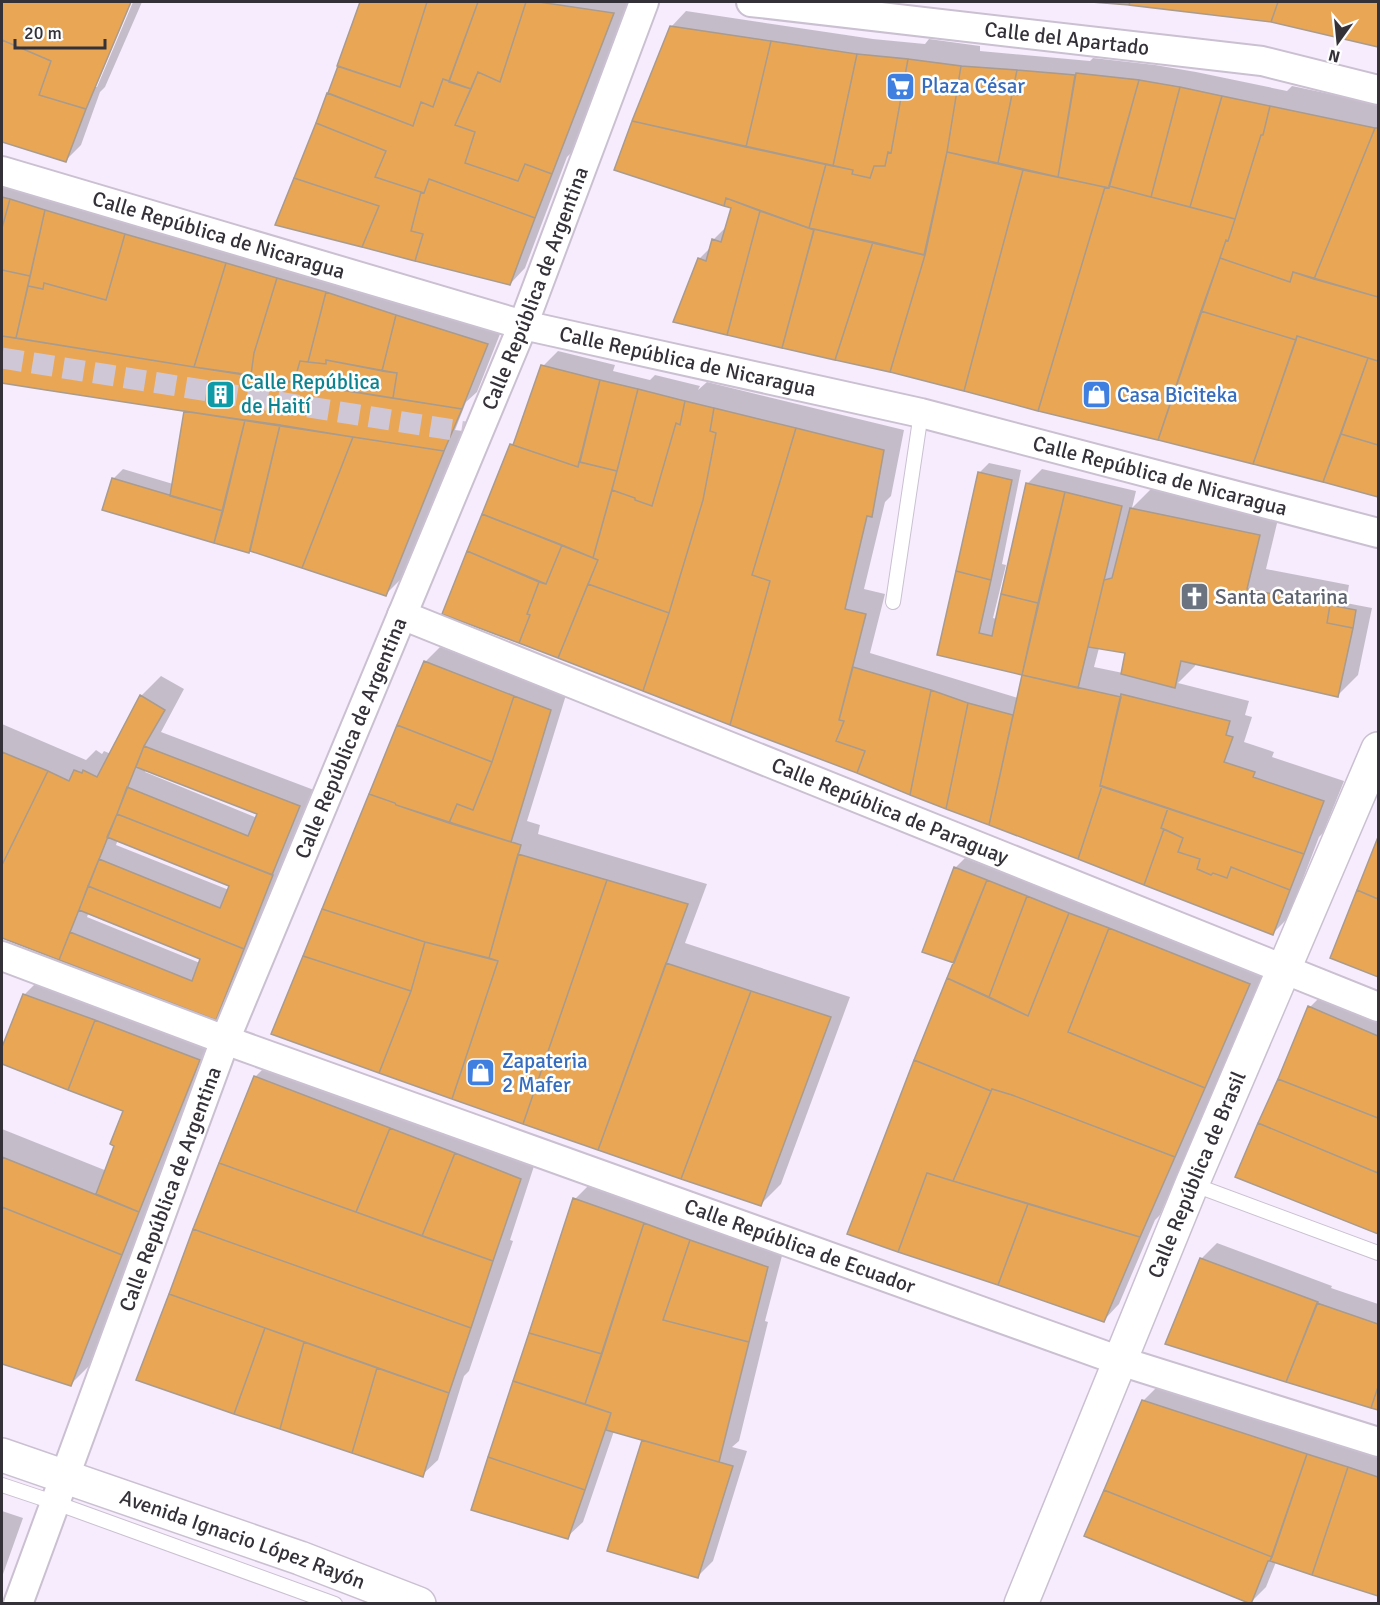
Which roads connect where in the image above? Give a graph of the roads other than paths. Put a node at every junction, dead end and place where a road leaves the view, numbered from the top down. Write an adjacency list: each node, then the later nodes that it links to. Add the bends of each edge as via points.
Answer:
1 (644, 2): 5 (street, Calle República de Argentina)
2 (751, 2): 3 (street, Calle del Apartado, via 1262,61)
3 (1378, 90)
4 (2, 171): 5 (street, Calle República de Nicaragua)
5 (523, 325): 6 (street, Calle República de Nicaragua); 9 (street, Calle República de Argentina)
6 (921, 413): 7 (street, Calle República de Nicaragua); 8 (lane)
7 (1378, 533)
8 (893, 602)
9 (402, 615): 12 (street, Calle República de Paraguay); 14 (street, Calle República de Argentina)
10 (1378, 749): 12 (street, Calle República de Brasil)
11 (2, 956): 14 (street, Calle República de Ecuador)
12 (1284, 969): 13 (street, Calle República de Paraguay); 15 (street, Calle República de Brasil)
13 (1378, 1007)
14 (225, 1040): 17 (street, Calle República de Ecuador); 21 (street, Calle República de Argentina)
15 (1192, 1184): 16 (lane); 17 (street, Calle República de Brasil)
16 (1378, 1253)
17 (1120, 1361): 18 (street, Calle República de Ecuador); 25 (street, Calle República de Brasil)
18 (1378, 1442)
19 (2, 1455): 21 (street, Avenida Ignacio López Rayón)
20 (2, 1485): 21 (lane)
21 (61, 1490): 22 (street, Calle República de Argentina); 23 (lane); 24 (street, Avenida Ignacio López Rayón, via 300,1558)
22 (18, 1604)
23 (335, 1604)
24 (419, 1604)
25 (1021, 1604)

